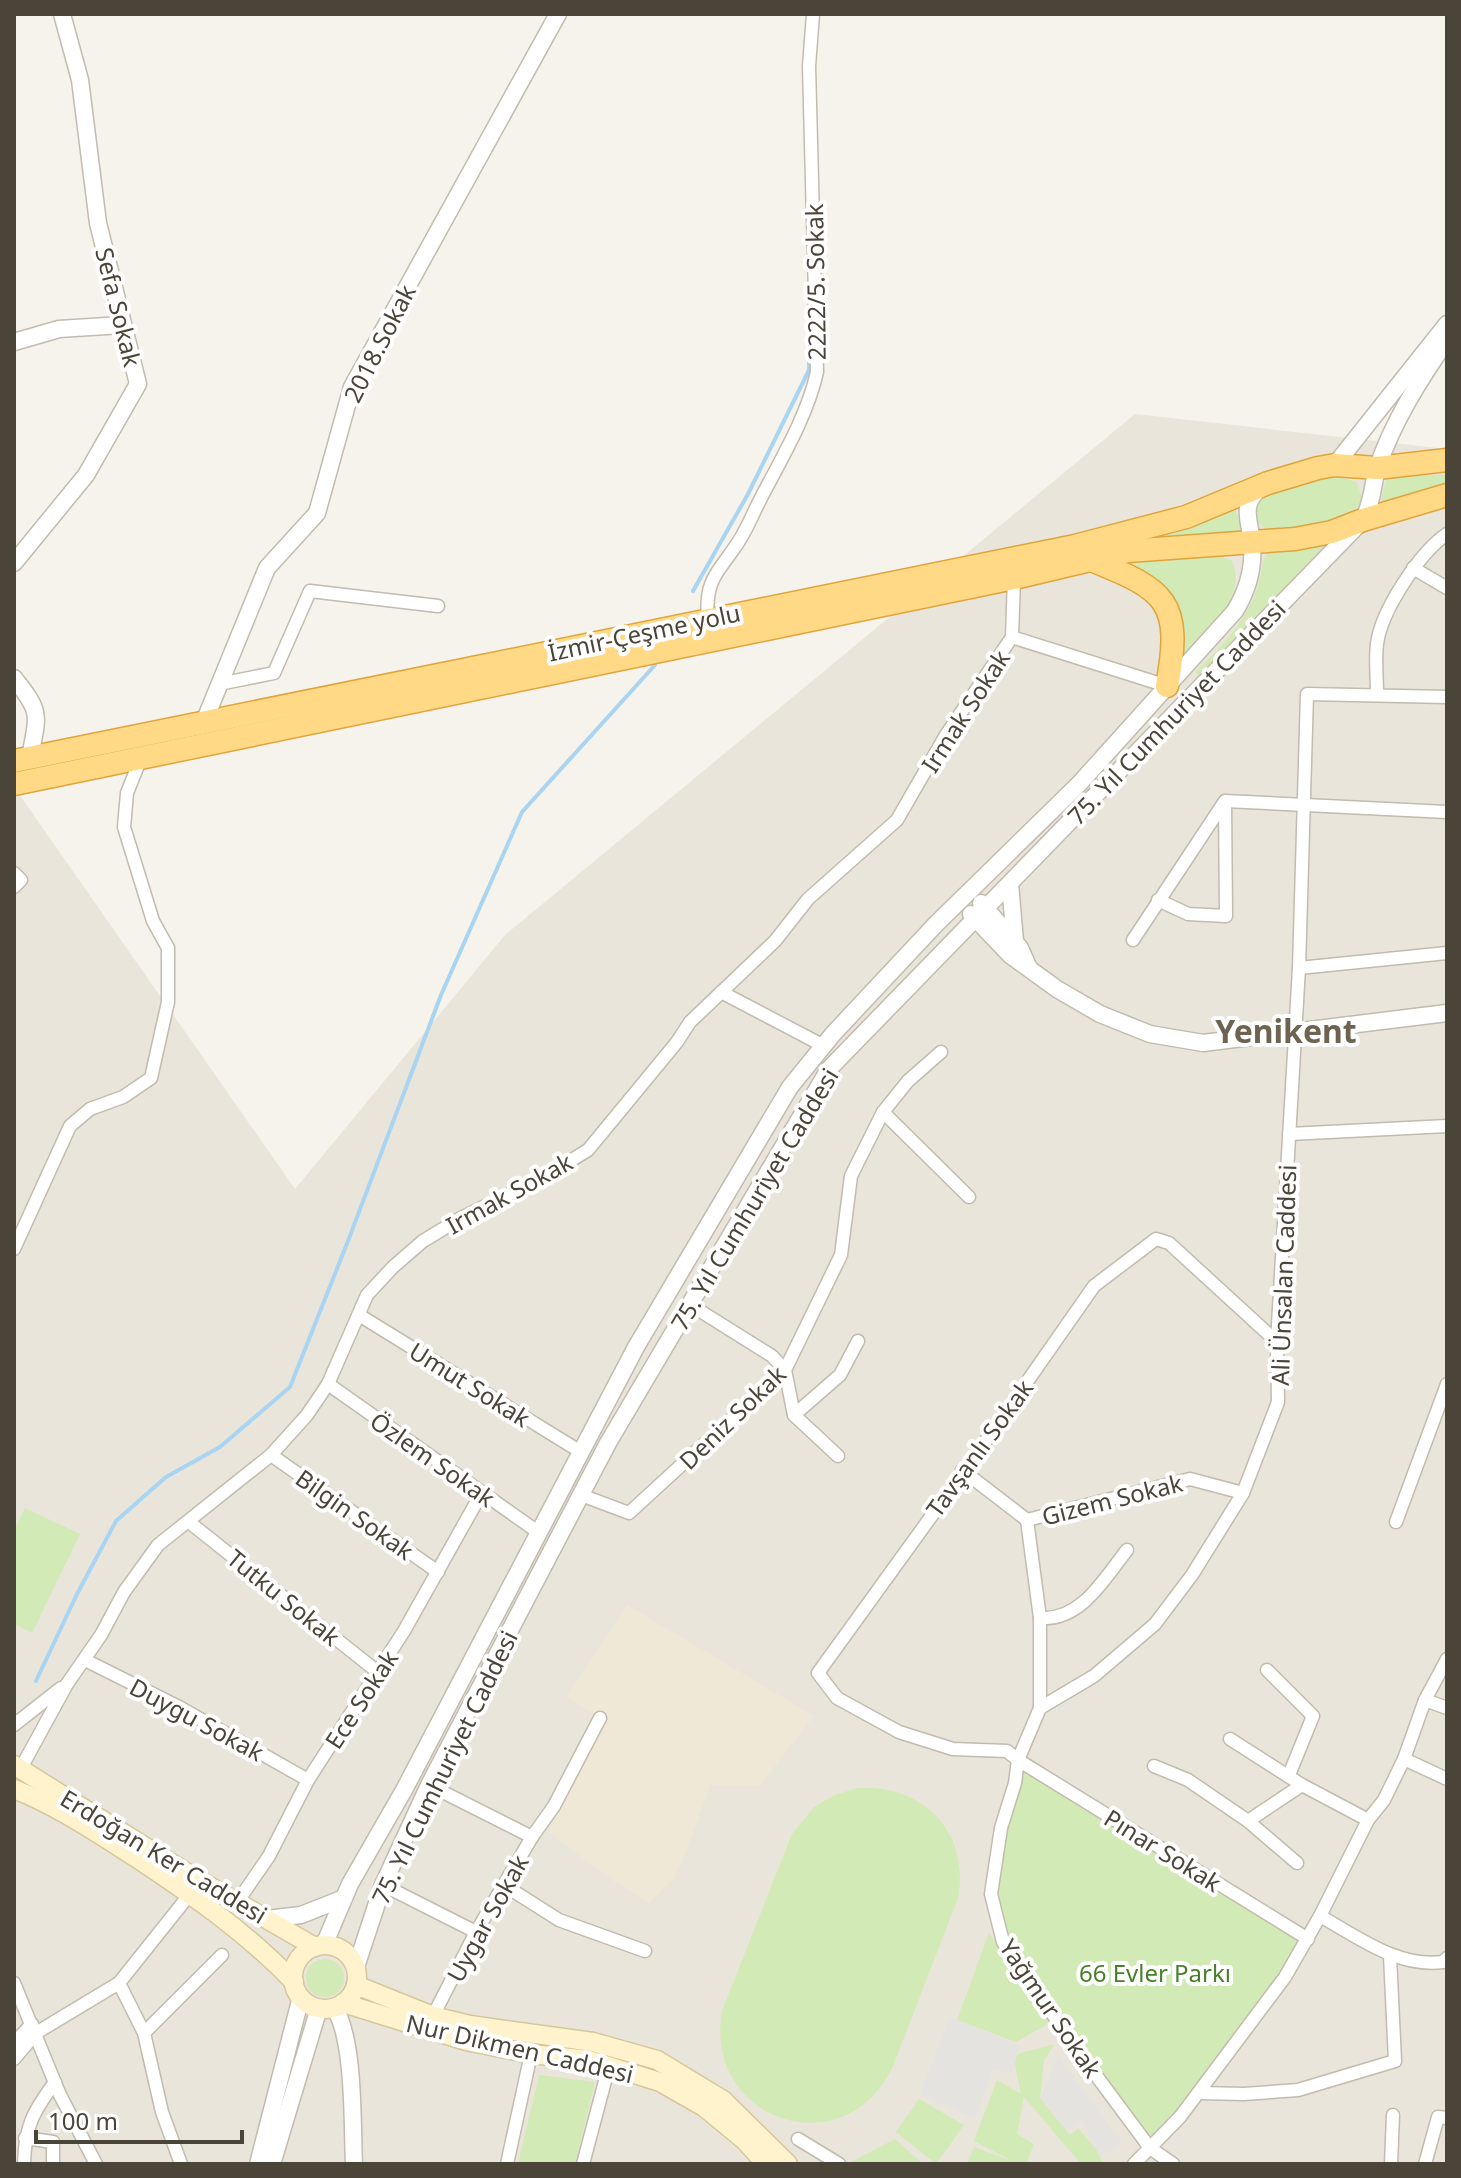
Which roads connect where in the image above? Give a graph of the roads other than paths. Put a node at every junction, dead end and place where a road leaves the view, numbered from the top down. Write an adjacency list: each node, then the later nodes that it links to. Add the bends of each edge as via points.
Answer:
1 (62, 14): 5 (street, Sefa Sokak, via 80,80 98,223)
2 (558, 14): 27 (street, 2018.Sokak, via 352,387 317,513 267,568)
3 (813, 14): 24 (street, 2222/5. Sokak, via 809,66 817,372 791,443 738,542 713,576)
4 (1447, 324): 11 (street)
5 (122, 325): 7 (street, via 59,329); 19 (street, Sefa Sokak, via 138,384 86,475)
6 (1447, 340): 8 (street, via 1412,392)
7 (14, 342)
8 (1392, 437): 10 (street, via 1400,454); 12 (street)
9 (1447, 460): 10 (highway)
10 (1419, 464): 12 (highway)
11 (1335, 465): 12 (highway, İzmir-Çeşme yolu); 13 (highway, İzmir-Çeşme yolu)
12 (1377, 468): 15 (street)
13 (1268, 483): 17 (street, 75. Yıl Cumhuriyet Caddesi, via 1248,505); 24 (highway, İzmir-Çeşme yolu, via 1186,517 1075,546)
14 (1447, 495): 15 (highway)
15 (1363, 520): 17 (highway, İzmir-Çeşme yolu, via 1332,532); 39 (street, 75. Yıl Cumhuriyet Caddesi)
16 (1447, 534): 20 (street)
17 (1252, 542): 18 (highway, İzmir-Çeşme yolu, via 1128,551); 28 (street, 75. Yıl Cumhuriyet Caddesi, via 1245,594)
18 (1091, 560): 21 (highway, İzmir-Çeşme yolu); 28 (highway, via 1144,583 1166,603 1173,653)
19 (14, 563)
20 (1413, 568): 22 (street); 29 (street, via 1378,637)
21 (1014, 578): 25 (street, Irmak Sokak); 32 (highway, İzmir-Çeşme yolu)
22 (1447, 588)
23 (438, 606): 27 (street, via 310,591 274,673)
24 (708, 619): 31 (highway, İzmir-Çeşme yolu)
25 (1012, 637): 28 (street); 49 (street, Irmak Sokak, via 897,820 808,899 775,941)
26 (14, 678): 33 (street, via 34,703 37,722)
27 (219, 684): 31 (street, 2018.Sokak)
28 (1167, 686): 41 (street, 75. Yıl Cumhuriyet Caddesi, via 1079,784)
29 (1377, 694): 30 (street); 36 (street, Ali Ünsalan Caddesi, via 1307,694)
30 (1447, 697)
31 (204, 722): 33 (highway, İzmir-Çeşme yolu)
32 (141, 758): 34 (highway, İzmir-Çeşme yolu); 58 (street, via 127,793 124,827 153,921 168,948 168,1002 151,1078 123,1097 90,1109 70,1126)
33 (22, 759)
34 (14, 784)
35 (1225, 801): 36 (street); 42 (street); 42 (street, via 1226,916 1188,914)
36 (1305, 805): 37 (street); 48 (street, Ali Ünsalan Caddesi)
37 (1447, 812)
38 (14, 873): 40 (street, via 21,880)
39 (1010, 884): 43 (street, 75. Yıl Cumhuriyet Caddesi); 45 (street)
40 (14, 887)
41 (964, 896): 43 (street); 52 (street, 75. Yıl Cumhuriyet Caddesi)
42 (1158, 900): 44 (street)
43 (982, 915): 45 (street); 47 (street, via 1010,955); 59 (street, 75. Yıl Cumhuriyet Caddesi, via 829,1069)
44 (1133, 940)
45 (1016, 943): 47 (street)
46 (1447, 953): 48 (street)
47 (1028, 966): 51 (street, via 1100,1014 1150,1034 1203,1043)
48 (1299, 968): 51 (street, Ali Ünsalan Caddesi)
49 (721, 992): 52 (street); 60 (street, Irmak Sokak, via 690,1022 588,1150 423,1241 367,1295)
50 (1447, 1013): 51 (street)
51 (1294, 1032): 56 (street, Ali Ünsalan Caddesi)
52 (824, 1046): 67 (street, 75. Yıl Cumhuriyet Caddesi, via 790,1087 744,1161)
53 (941, 1052): 54 (street, Deniz Sokak)
54 (883, 1112): 57 (street); 63 (street, Deniz Sokak, via 851,1176 841,1255)
55 (1447, 1126): 56 (street)
56 (1289, 1134): 62 (street, Ali Ünsalan Caddesi)
57 (969, 1197)
58 (14, 1249)
59 (689, 1304): 63 (street, via 772,1356); 73 (street, 75. Yıl Cumhuriyet Caddesi)
60 (359, 1315): 64 (street, Irmak Sokak); 67 (street, Umut Sokak)
61 (858, 1341): 66 (street, via 840,1375)
62 (1277, 1342): 70 (street, Tavşanlı Sokak, via 1162,1241 1094,1286); 71 (street, Ali Ünsalan Caddesi, via 1278,1402)
63 (785, 1370): 66 (street); 73 (street, Deniz Sokak, via 629,1513)
64 (328, 1384): 68 (street, Irmak Sokak); 72 (street, Özlem Sokak)
65 (1447, 1384): 76 (street)
66 (794, 1415): 69 (street)
67 (581, 1452): 77 (street, 75. Yıl Cumhuriyet Caddesi)
68 (271, 1455): 75 (street, Irmak Sokak); 79 (street, Bilgin Sokak)
69 (838, 1456)
70 (962, 1470): 74 (street); 86 (street, Tavşanlı Sokak, via 818,1673)
71 (1243, 1493): 74 (street, Gizem Sokak, via 1190,1479); 88 (street, Ali Ünsalan Caddesi, via 1155,1624 1094,1676)
72 (481, 1494): 77 (street, Özlem Sokak); 79 (street, Ece Sokak)
73 (581, 1495): 100 (street, 75. Yıl Cumhuriyet Caddesi)
74 (1027, 1520): 80 (street)
75 (189, 1522): 82 (street, Irmak Sokak, via 158,1545); 84 (street, Tutku Sokak)
76 (1396, 1522)
77 (538, 1532): 109 (street, 75. Yıl Cumhuriyet Caddesi)
78 (1127, 1550): 80 (street, via 1081,1607 1053,1619)
79 (438, 1572): 84 (street, Ece Sokak)
80 (1040, 1618): 88 (street)
81 (1447, 1659): 87 (street)
82 (85, 1660): 85 (street, Irmak Sokak); 99 (street, Duygu Sokak)
83 (1267, 1670): 96 (street, via 1313,1716)
84 (379, 1673): 99 (street, Ece Sokak)
85 (67, 1684): 91 (street); 98 (street)
86 (837, 1698): 94 (street, Pınar Sokak, via 899,1732 953,1749 1007,1751)
87 (1425, 1700): 89 (street); 93 (street)
88 (1040, 1708): 94 (street)
89 (1447, 1708)
90 (600, 1718): 104 (street)
91 (14, 1725)
92 (1230, 1739): 96 (street)
93 (1404, 1759): 97 (street); 102 (street)
94 (1018, 1760): 114 (street, Pınar Sokak); 138 (street, Yağmur Sokak, via 991,1894 1003,1942)
95 (1154, 1766): 103 (street, via 1188,1780)
96 (1289, 1775): 101 (street)
97 (1447, 1779)
98 (16, 1780): 108 (main road, Erdoğan Ker Caddesi); 110 (main road, Erdoğan Ker Caddesi)
99 (308, 1780): 110 (street, Ece Sokak, via 269,1856)
100 (429, 1785): 104 (street, Uygar Sokak); 106 (street, 75. Yıl Cumhuriyet Caddesi)
101 (1302, 1785): 102 (street); 103 (street)
102 (1368, 1820): 111 (street)
103 (1248, 1821): 105 (street)
104 (532, 1837): 107 (street, Uygar Sokak)
105 (1297, 1863)
106 (383, 1885): 113 (street); 120 (street, 75. Yıl Cumhuriyet Caddesi)
107 (504, 1885): 113 (street, Uygar Sokak); 116 (street, via 559,1920)
108 (190, 1894): 122 (street); 123 (main road, Erdoğan Ker Caddesi, via 259,1946)
109 (344, 1898): 112 (street, via 301,1915); 115 (street, 75. Yıl Cumhuriyet Caddesi)
110 (238, 1901): 112 (main road, Erdoğan Ker Caddesi)
111 (1320, 1916): 114 (street); 118 (street)
112 (267, 1919): 115 (main road, Erdoğan Ker Caddesi)
113 (476, 1932): 125 (street, Uygar Sokak)
114 (1308, 1939): 133 (street)
115 (320, 1946): 120 (main road, via 344,1951); 123 (main road, via 298,1961)
116 (645, 1951)
117 (222, 1955): 127 (street)
118 (1390, 1956): 119 (street, via 1430,1964); 133 (street, via 1395,2061 1298,2090)
119 (1445, 1960)
120 (356, 1976): 124 (main road, via 352,1994); 125 (main road, Nur Dikmen Caddesi)
121 (14, 1983): 126 (street)
122 (119, 1983): 126 (street); 127 (street)
123 (297, 1989): 124 (main road); 143 (street)
124 (332, 2006): 129 (main road, Nur Dikmen Caddesi); 144 (street); 145 (street, via 341,2021 348,2060)
125 (433, 2016): 149 (main road, Nur Dikmen Caddesi, via 593,2042 657,2060 723,2100)
126 (34, 2029): 128 (street); 130 (street); 132 (street)
127 (144, 2033): 142 (street, via 162,2112)
128 (14, 2043)
129 (531, 2054): 131 (main road, Nur Dikmen Caddesi); 146 (street)
130 (14, 2059)
131 (609, 2066): 147 (street); 148 (main road, Nur Dikmen Caddesi, via 660,2082 704,2107)
132 (55, 2082): 136 (street); 141 (street)
133 (1198, 2093): 138 (street)
134 (1393, 2115): 153 (street)
135 (1442, 2118): 154 (street)
136 (25, 2138): 139 (street); 140 (street, via 53,2142)
137 (798, 2139): 150 (street)
138 (1150, 2148): 151 (street); 152 (street, Yağmur Sokak)
139 (24, 2164)
140 (53, 2164)
141 (96, 2164)
142 (181, 2164)
143 (258, 2164)
144 (272, 2164)
145 (354, 2164)
146 (507, 2164)
147 (583, 2164)
148 (766, 2164)
149 (788, 2164)
150 (839, 2164)
151 (1134, 2164)
152 (1173, 2164)
153 (1391, 2164)
154 (1425, 2164)

